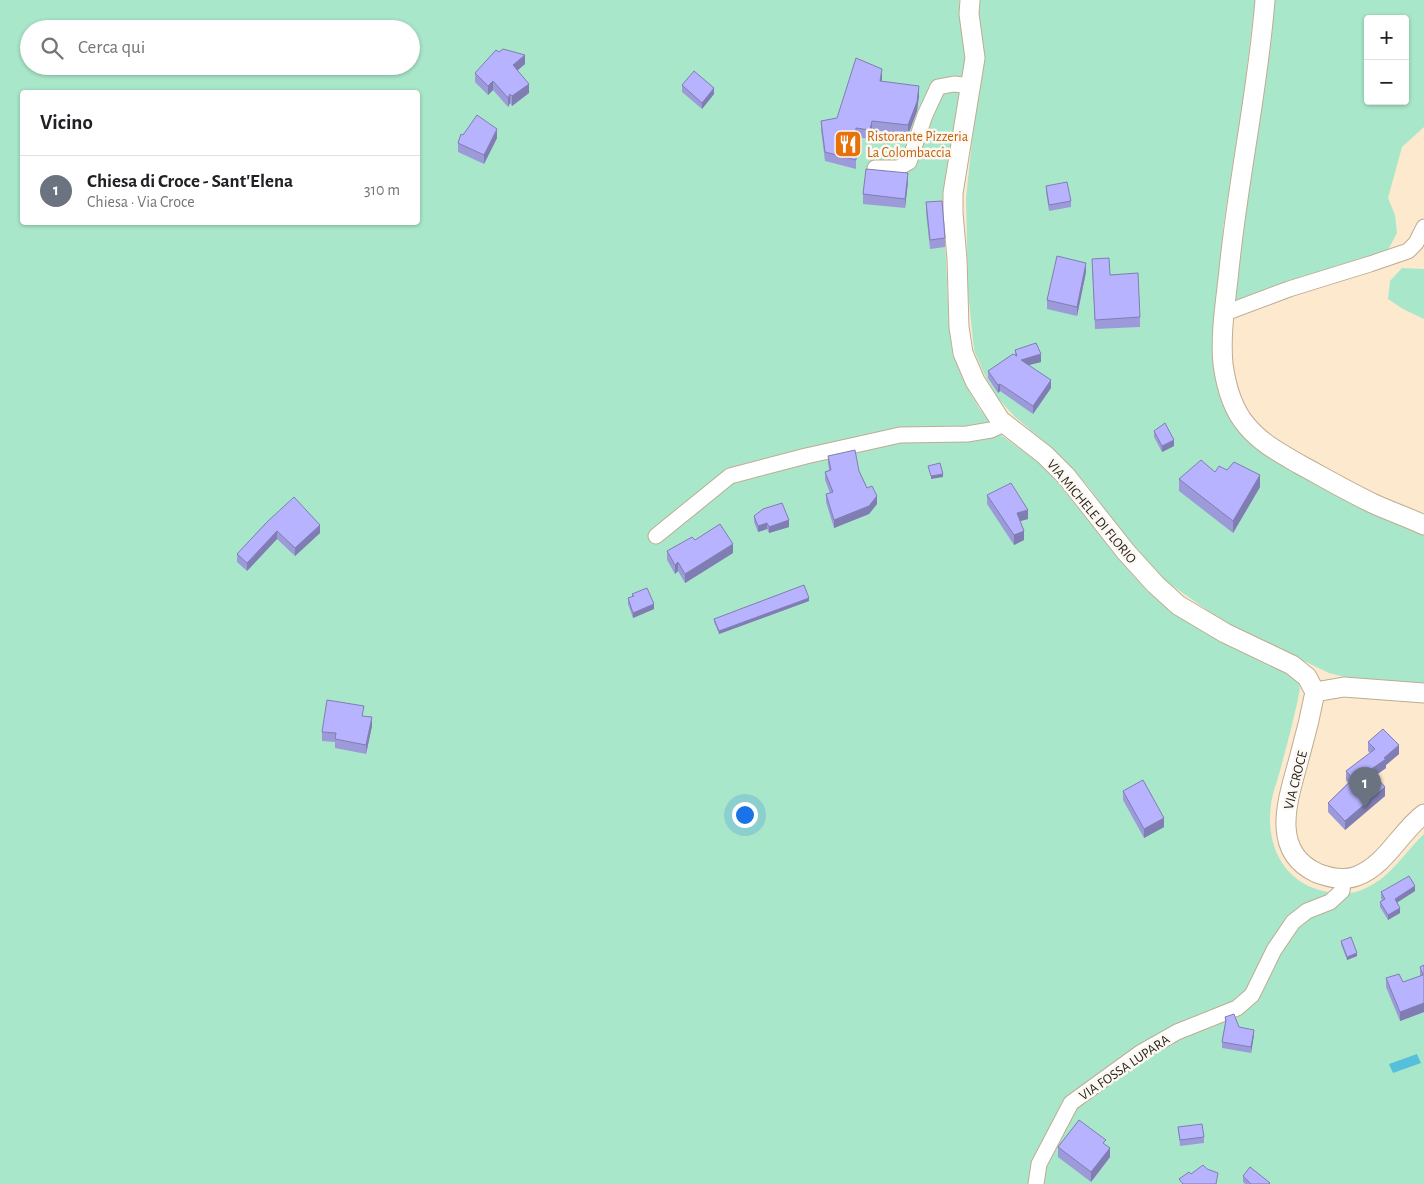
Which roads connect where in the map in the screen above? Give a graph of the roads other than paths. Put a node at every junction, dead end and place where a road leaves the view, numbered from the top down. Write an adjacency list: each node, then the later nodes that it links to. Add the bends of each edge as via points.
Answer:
1 (970, 0): 3 (street, VIA MICHELE DI FLORIO, via 975,58)
2 (1265, 0): 6 (street, via 1239,183)
3 (972, 86): 4 (street, via 954,84 938,88 909,162 898,168); 7 (street, VIA MICHELE DI FLORIO, via 953,194 959,327 963,353 975,381)
4 (875, 168)
5 (1424, 227): 6 (street, via 1408,251)
6 (1225, 313): 8 (street, via 1223,363 1227,387 1235,408 1258,438 1318,475)
7 (1004, 424): 9 (street, via 967,434 900,435 730,476); 10 (street, VIA MICHELE DI FLORIO, via 1045,455 1066,476 1132,558 1178,605 1225,633 1292,664 1307,677)
8 (1424, 526)
9 (656, 536)
10 (1315, 692): 11 (street, via 1344,687); 13 (street, VIA CROCE, via 1286,806 1286,829 1291,848 1300,863 1325,876)
11 (1424, 693)
12 (1424, 814): 13 (street, via 1381,860 1358,876)
13 (1343, 879): 14 (street, VIA FOSSA LUPARA, via 1342,891 1330,902 1307,911 1293,922 1274,950 1252,995 1237,1008 1177,1032 1140,1053 1071,1102 1038,1164)
14 (1036, 1184)

